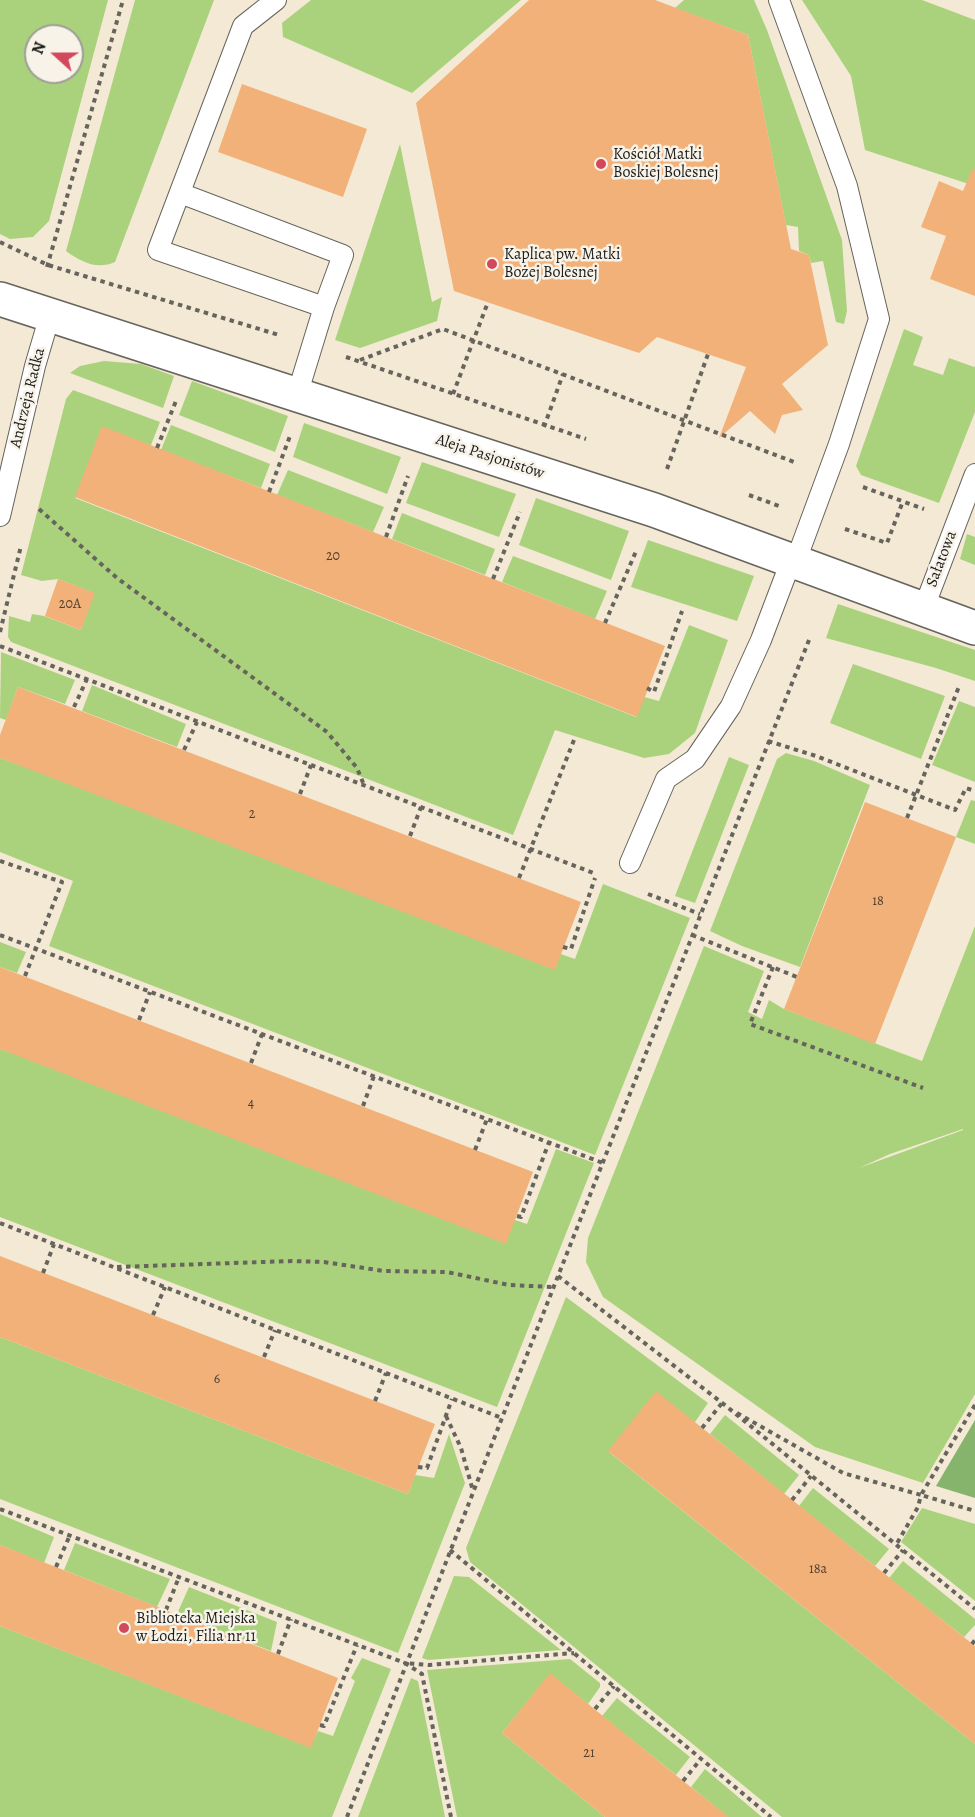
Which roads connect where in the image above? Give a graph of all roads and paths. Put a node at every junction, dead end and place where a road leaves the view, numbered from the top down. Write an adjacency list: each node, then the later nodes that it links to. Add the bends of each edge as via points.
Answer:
1 (123, 0): 6 (path)
2 (276, 0): 4 (lane, via 243,26)
3 (779, 0): 26 (lane, via 847,186 879,319)
4 (180, 193): 9 (lane, via 343,255); 9 (lane, via 158,250)
5 (0, 242): 6 (path)
6 (48, 266): 10 (path); 12 (path)
7 (0, 299): 10 (street, Aleja Pasjonistów)
8 (488, 302): 11 (path)
9 (324, 307): 12 (lane)
10 (42, 312): 14 (street, Aleja Pasjonistów); 31 (lane, Andrzeja Radka, via 35,366)
11 (474, 341): 15 (path, via 443,329); 16 (path); 17 (path)
12 (311, 345): 15 (path); 18 (lane)
13 (708, 354): 19 (path)
14 (192, 361): 18 (street, Aleja Pasjonistów); 22 (path)
15 (359, 361): 17 (path)
16 (562, 374): 19 (path); 20 (path)
17 (453, 393): 20 (path)
18 (301, 396): 27 (path); 34 (street, Aleja Pasjonistów, via 654,510)
19 (684, 420): 26 (path)
20 (544, 425): 21 (path)
21 (589, 440)
22 (157, 448)
23 (657, 464): 24 (path)
24 (668, 468)
25 (975, 474): 33 (lane, Sałatowa)
26 (828, 475): 29 (path); 32 (lane)
27 (269, 492)
28 (746, 494): 32 (path)
29 (903, 501): 32 (path, via 887,543); 33 (path)
30 (32, 502): 49 (path, via 117,578 327,732 357,768)
31 (0, 516)
32 (812, 517): 34 (lane)
33 (957, 521): 35 (lane, Sałatowa)
34 (793, 562): 35 (street, Aleja Pasjonistów); 58 (lane, via 731,706 695,759 666,779)
35 (923, 610): 37 (street, Aleja Pasjonistów)
36 (682, 611): 42 (path, via 654,692)
37 (975, 628)
38 (809, 640): 46 (path)
39 (0, 646): 40 (path)
40 (87, 679): 43 (path); 44 (path)
41 (960, 684): 52 (path)
42 (648, 688)
43 (74, 707)
44 (197, 722): 47 (path); 48 (path)
45 (574, 740): 56 (path)
46 (768, 741): 52 (path); 61 (path)
47 (184, 750)
48 (311, 765): 49 (path); 51 (path)
49 (364, 785): 53 (path)
50 (975, 791): 52 (path, via 966,788 955,810)
51 (300, 794)
52 (914, 796): 54 (path)
53 (422, 807): 55 (path); 56 (path)
54 (907, 818)
55 (410, 836)
56 (531, 849): 59 (path); 64 (path, via 597,874 571,949)
57 (0, 861): 65 (path, via 62,882)
58 (630, 863)
59 (519, 878)
60 (638, 890): 61 (path)
61 (700, 914): 63 (path)
62 (0, 935): 65 (path)
63 (692, 935): 66 (path); 79 (path)
64 (563, 947)
65 (36, 949): 67 (path); 69 (path)
66 (773, 967): 68 (path); 74 (path, via 750,1024)
67 (25, 976)
68 (797, 977)
69 (150, 992): 70 (path); 71 (path)
70 (139, 1020)
71 (262, 1034): 72 (path); 73 (path)
72 (251, 1063)
73 (374, 1076): 75 (path); 76 (path)
74 (923, 1088)
75 (363, 1106)
76 (487, 1119): 77 (path); 78 (path)
77 (549, 1142): 79 (path); 80 (path, via 521,1217)
78 (475, 1150)
79 (603, 1162): 85 (path)
80 (516, 1216)
81 (0, 1223): 82 (path)
82 (54, 1244): 83 (path); 84 (path)
83 (113, 1267): 86 (path); 87 (path, via 324,1262 384,1271 447,1272 509,1285)
84 (44, 1273)
85 (558, 1276): 87 (path); 94 (path)
86 (165, 1287): 88 (path); 89 (path)
87 (553, 1287): 97 (path)
88 (153, 1315)
89 (275, 1330): 90 (path); 91 (path)
90 (264, 1358)
91 (387, 1373): 92 (path); 93 (path)
92 (452, 1399): 96 (path); 97 (path)
93 (375, 1401)
94 (724, 1405): 98 (path); 100 (path); 102 (path, via 843,1473)
95 (975, 1406): 102 (path)
96 (446, 1416): 99 (path, via 427,1468); 101 (path, via 461,1448)
97 (501, 1418): 101 (path)
98 (702, 1428)
99 (418, 1467)
100 (811, 1476): 103 (path); 107 (path)
101 (473, 1492): 108 (path)
102 (921, 1495): 105 (path); 107 (path)
103 (792, 1500)
104 (0, 1509): 106 (path)
105 (975, 1511)
106 (70, 1535): 110 (path); 112 (path)
107 (896, 1545): 109 (path)
108 (450, 1550): 117 (path); 119 (path)
109 (903, 1550): 111 (path); 113 (path)
110 (56, 1567)
111 (884, 1573)
112 (179, 1577): 114 (path); 115 (path)
113 (975, 1609)
114 (166, 1610)
115 (291, 1619): 116 (path); 118 (path)
116 (357, 1645): 119 (path); 122 (path, via 324,1726)
117 (574, 1653): 119 (path, via 429,1665); 120 (path)
118 (278, 1654)
119 (405, 1663): 125 (path); 126 (path, via 422,1674)
120 (614, 1686): 121 (path); 123 (path)
121 (595, 1709)
122 (320, 1725)
123 (701, 1759): 124 (path); 127 (path)
124 (683, 1781)
125 (347, 1817)
126 (451, 1817)
127 (771, 1817)

